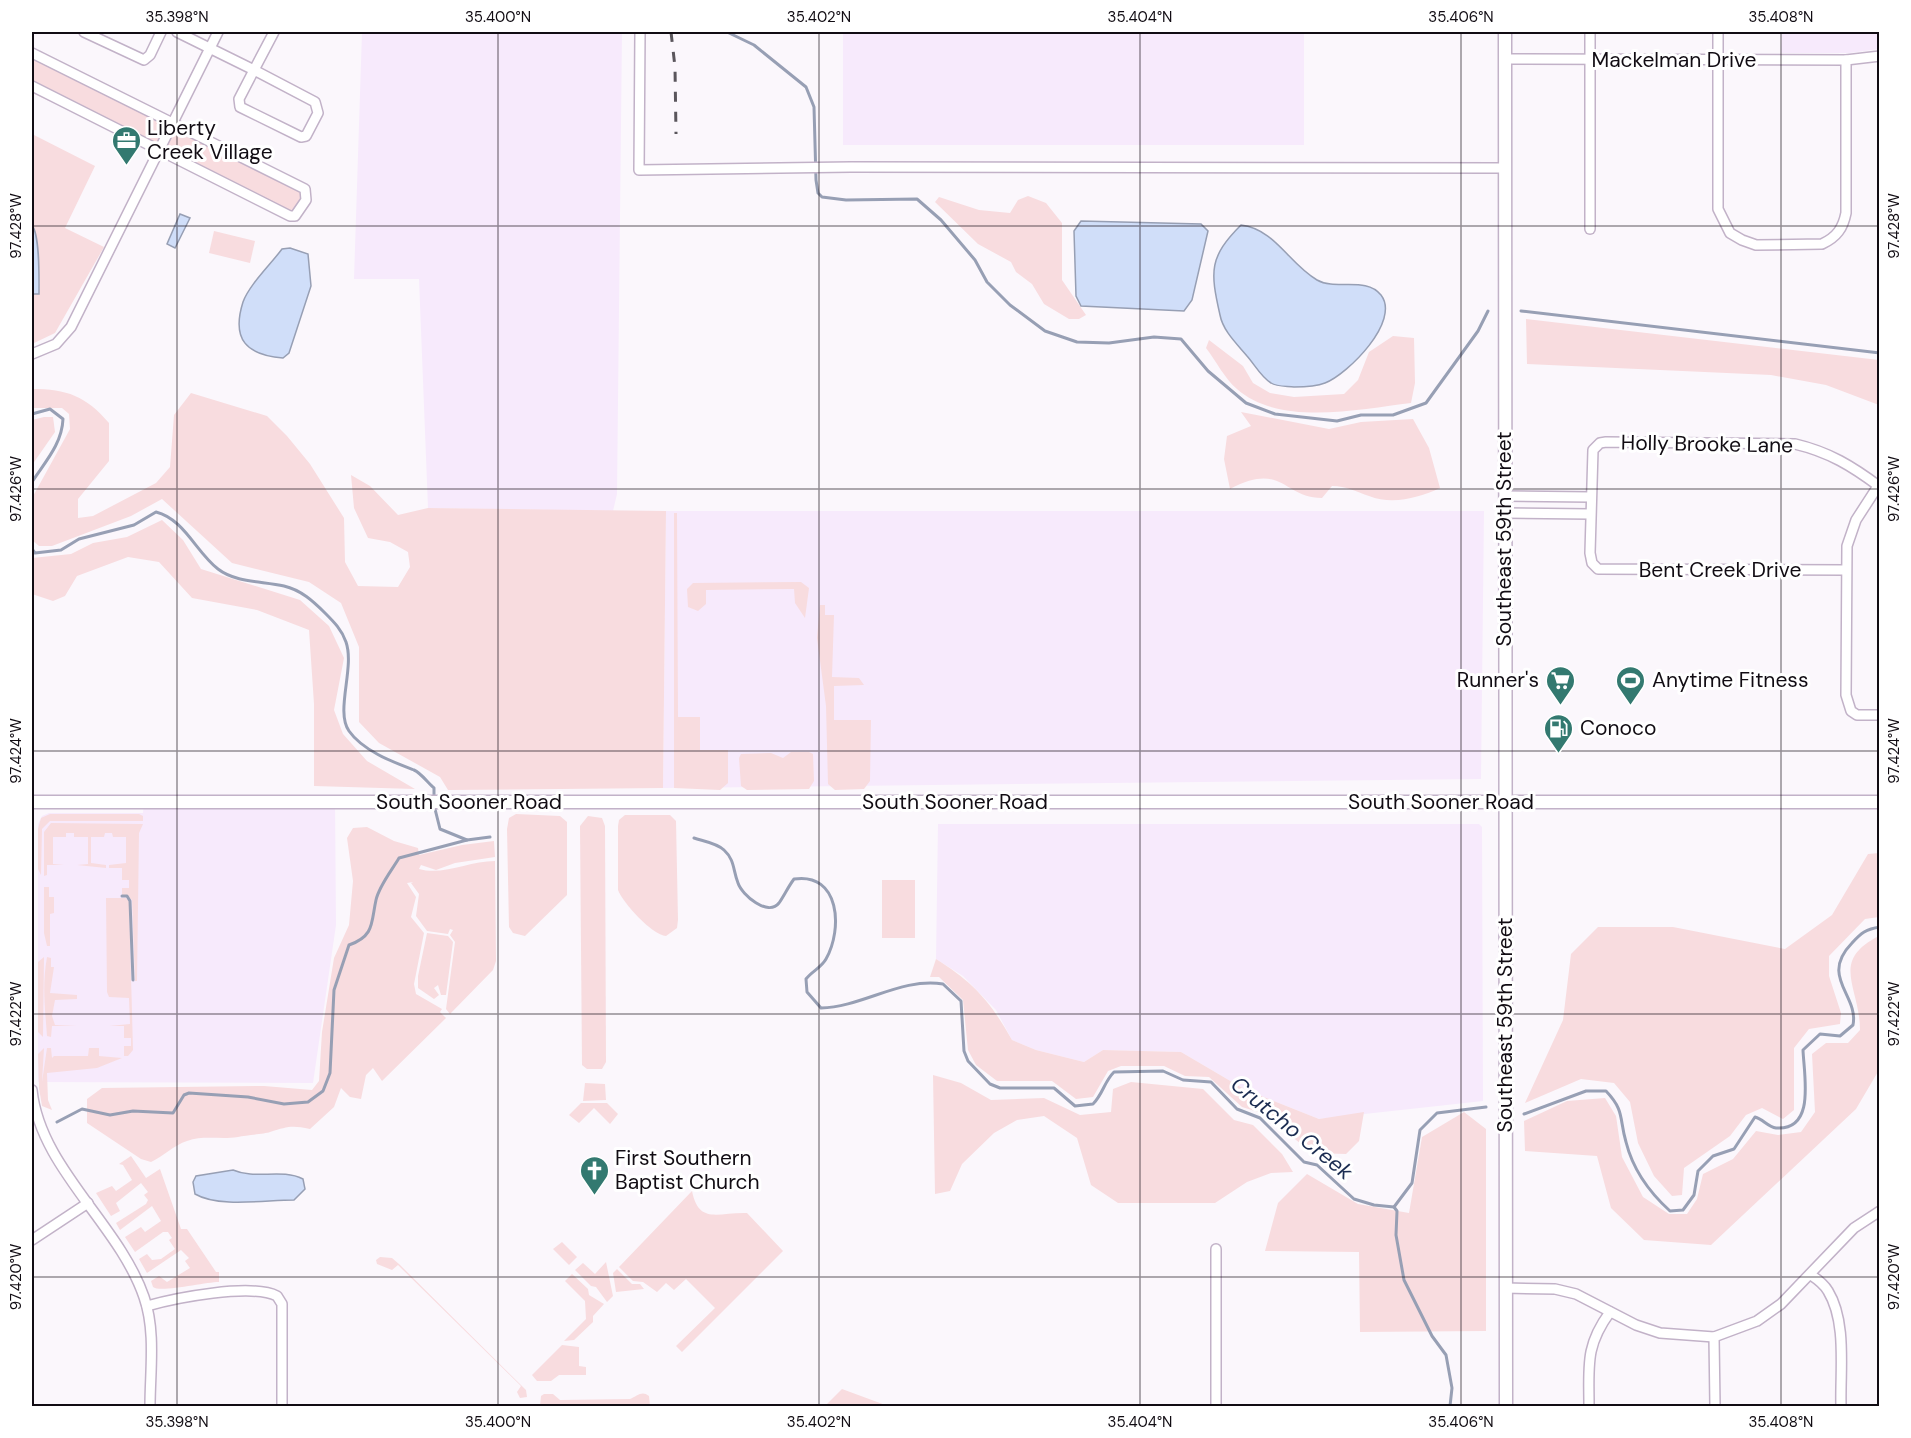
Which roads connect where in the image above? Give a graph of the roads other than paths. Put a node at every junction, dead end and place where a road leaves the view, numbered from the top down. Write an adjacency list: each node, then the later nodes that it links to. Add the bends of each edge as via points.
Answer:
1 (84, 32): 2 (street, via 144,60)
2 (161, 32)
3 (177, 32): 10 (street)
4 (218, 32): 10 (street)
5 (274, 32): 17 (street)
6 (640, 32): 21 (street, via 639,170)
7 (1504, 32): 13 (main road, Southeast 59th Street)
8 (1590, 32): 14 (street)
9 (1718, 32): 15 (street)
10 (210, 48): 17 (street); 19 (street)
11 (32, 53): 19 (street)
12 (1880, 56): 16 (street, Mackelman Drive)
13 (1504, 59): 14 (street, Mackelman Drive); 21 (main road, Southeast 59th Street)
14 (1590, 60): 15 (street, Mackelman Drive); 22 (street)
15 (1718, 60): 16 (street, Mackelman Drive); 16 (street, via 1718,209 1730,233 1755,245 1814,246 1832,239 1844,224 1846,213)
16 (1846, 60)
17 (254, 70): 17 (street, via 239,99 240,107 306,136 318,113 315,102)
18 (32, 86): 20 (street)
19 (173, 123): 20 (street); 20 (street, via 305,189 303,206 295,216 290,216)
20 (159, 151): 23 (street, via 71,327 56,344)
21 (1504, 168): 25 (main road, Southeast 59th Street)
22 (1590, 229)
23 (32, 354)
24 (1879, 487): 26 (street, Holly Brooke Lane, via 1844,461 1795,444 1606,442 1596,446 1592,455); 29 (street, via 1851,532)
25 (1505, 496): 26 (street); 27 (main road, Southeast 59th Street)
26 (1590, 496): 28 (street)
27 (1505, 513): 28 (street); 32 (main road, Southeast 59th Street)
28 (1590, 514): 29 (street, Bent Creek Drive, via 1591,559 1594,567 1603,570)
29 (1846, 570): 30 (street, via 1846,695 1851,711 1857,715)
30 (1880, 715)
31 (32, 802): 32 (main road, South Sooner Road)
32 (1504, 802): 33 (main road, South Sooner Road); 40 (main road, Southeast 59th Street)
33 (1880, 802)
34 (32, 1090): 35 (street, via 45,1138)
35 (88, 1203): 37 (street); 41 (street, via 131,1270)
36 (1880, 1211): 39 (street, via 1854,1228)
37 (32, 1240)
38 (1216, 1249): 46 (street)
39 (1811, 1275): 43 (street, via 1757,1321); 50 (street, via 1827,1288 1836,1306)
40 (1505, 1288): 42 (street, via 1555,1289 1598,1303); 47 (main road, Southeast 59th Street)
41 (147, 1305): 44 (street); 45 (street, via 204,1293 266,1293 279,1297)
42 (1610, 1312): 43 (street, via 1660,1333); 48 (street, via 1591,1344)
43 (1714, 1337): 49 (street)
44 (150, 1407)
45 (282, 1407)
46 (1216, 1407)
47 (1506, 1407)
48 (1589, 1407)
49 (1715, 1407)
50 (1841, 1407)

